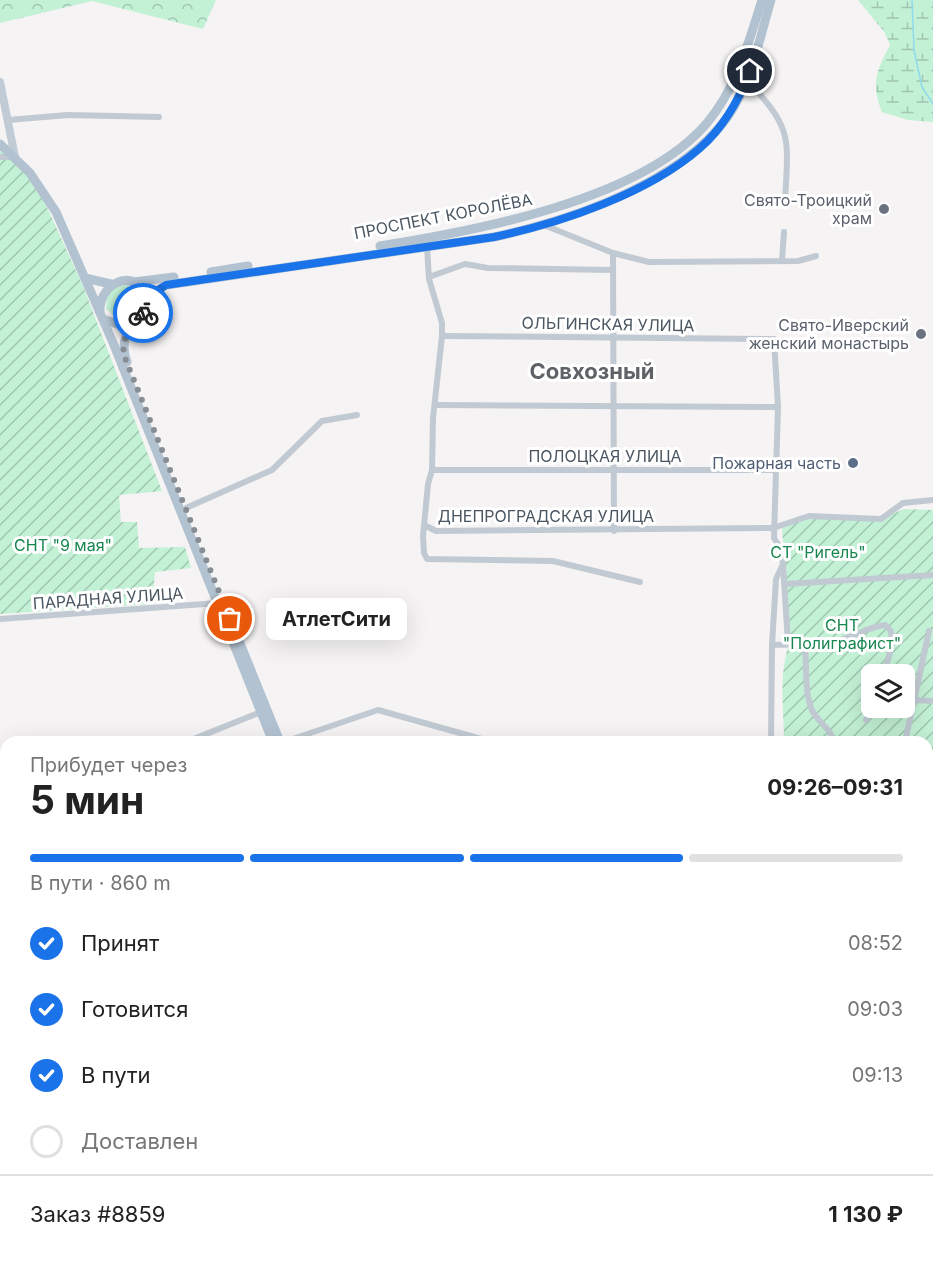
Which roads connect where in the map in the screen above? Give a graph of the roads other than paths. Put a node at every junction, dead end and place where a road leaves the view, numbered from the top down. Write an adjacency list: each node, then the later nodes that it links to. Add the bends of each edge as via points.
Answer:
1 (762, 0): 20 (main road, ПРОСПЕКТ КОРОЛЁВА, via 737,77 709,120 686,143 624,182 537,213 480,227 381,246)
2 (771, 0): 3 (main road, ПРОСПЕКТ КОРОЛЁВА)
3 (747, 80): 10 (street, via 769,103 784,128); 11 (main road, ПРОСПЕКТ КОРОЛЁВА, via 727,118 699,149 627,193)
4 (0, 82): 6 (street)
5 (159, 117): 6 (street, via 68,115)
6 (8, 120): 9 (street)
7 (0, 144): 9 (main road)
8 (0, 157): 9 (street)
9 (15, 157): 19 (main road, via 56,212)
10 (785, 203)
11 (543, 224): 13 (main road, ПРОСПЕКТ КОРОЛЁВА, via 494,237); 14 (street)
12 (784, 232): 16 (street)
13 (427, 246): 18 (street); 22 (main road, ПРОСПЕКТ КОРОЛЁВА, via 166,285)
14 (613, 253): 16 (street, via 649,262); 17 (street)
15 (816, 256): 16 (street)
16 (782, 261)
17 (613, 270): 18 (street, via 488,268 465,264); 26 (street)
18 (429, 277): 25 (street, via 442,322)
19 (85, 278): 21 (main road); 23 (main road)
20 (134, 282): 21 (main road); 22 (main road, via 145,291)
21 (111, 285): 23 (main road, via 102,295)
22 (147, 304): 24 (main road)
23 (102, 316): 24 (main road, via 120,325); 43 (main road)
24 (133, 323): 35 (main road, via 123,341 123,353)
25 (442, 336): 26 (street, ОЛЬГИНСКАЯ УЛИЦА); 27 (street)
26 (613, 338): 28 (street); 29 (street, ОЛЬГИНСКАЯ УЛИЦА, via 774,339)
27 (436, 405): 28 (street); 31 (street)
28 (613, 407): 29 (street); 32 (street)
29 (778, 407): 33 (street)
30 (357, 415): 35 (street, via 322,421 272,470)
31 (432, 470): 32 (street, ПОЛОЦКАЯ УЛИЦА); 36 (street)
32 (614, 470): 33 (street, ПОЛОЦКАЯ УЛИЦА); 38 (street)
33 (777, 470): 37 (street)
34 (933, 500): 37 (street, ДНЕПРОГРАДСКАЯ УЛИЦА, via 903,503 881,519 809,516)
35 (186, 508): 57 (main road)
36 (426, 526): 38 (street, ДНЕПРОГРАДСКАЯ УЛИЦА, via 436,531); 41 (street, ДНЕПРОГРАДСКАЯ УЛИЦА, via 427,559 553,561)
37 (774, 528): 38 (street, ДНЕПРОГРАДСКАЯ УЛИЦА); 39 (street)
38 (614, 531)
39 (783, 564): 42 (street); 47 (street, via 776,579)
40 (933, 575): 42 (street)
41 (640, 582)
42 (785, 584): 46 (street)
43 (218, 603): 44 (street, ПАРАДНАЯ УЛИЦА); 53 (main road)
44 (0, 619)
45 (929, 631): 50 (street)
46 (788, 643): 47 (street); 48 (street)
47 (772, 645): 60 (street)
48 (806, 646): 49 (street, via 838,641 871,626 885,625 891,631 892,644); 61 (street, via 810,705)
49 (887, 664)
50 (915, 695)
51 (915, 700): 52 (street)
52 (933, 700)
53 (261, 712): 55 (street); 56 (main road)
54 (910, 718): 62 (street)
55 (201, 736)
56 (271, 736)
57 (280, 736)
58 (300, 736): 59 (street, via 378,710)
59 (471, 736)
60 (771, 736)
61 (832, 736)
62 (906, 736)

